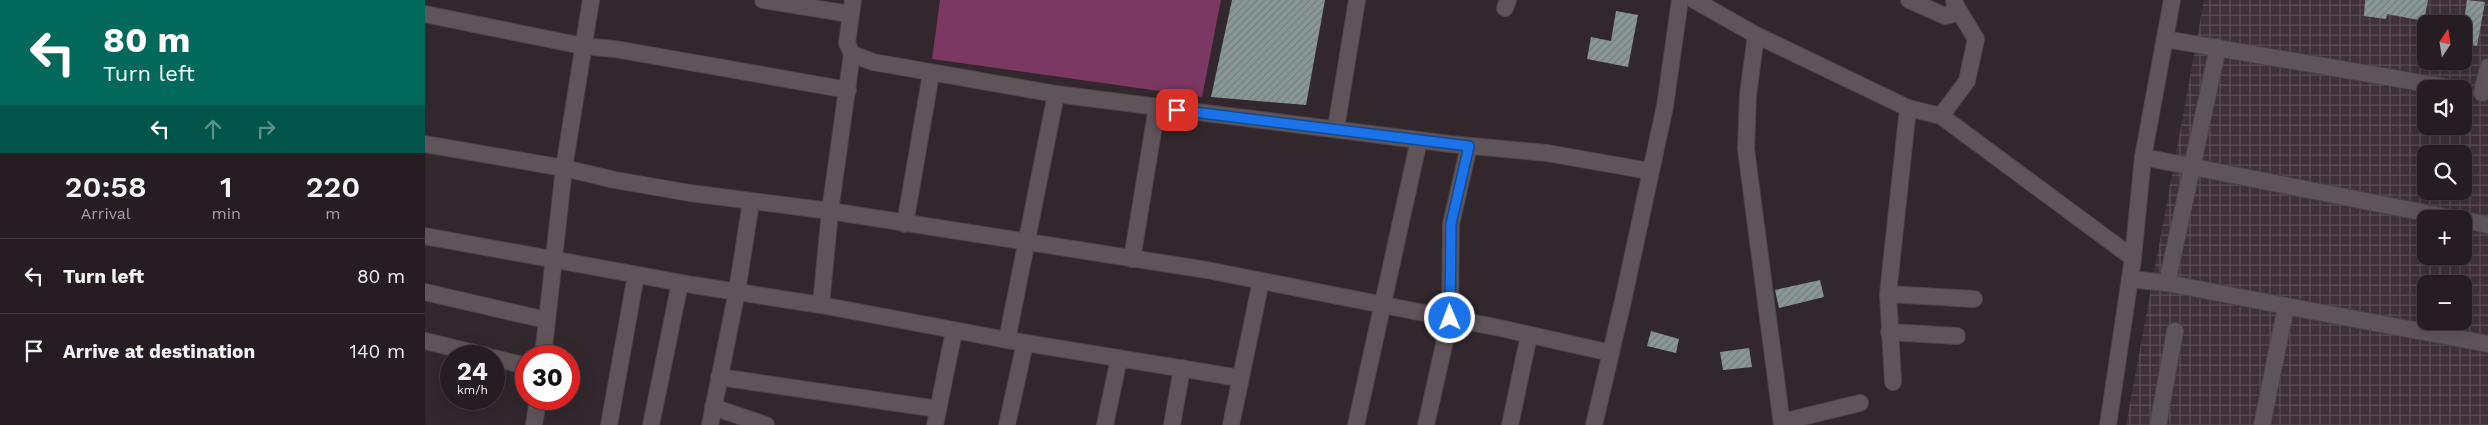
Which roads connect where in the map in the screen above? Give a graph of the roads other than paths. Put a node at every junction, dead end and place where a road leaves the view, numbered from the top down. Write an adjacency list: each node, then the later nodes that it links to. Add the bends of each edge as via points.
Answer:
1 (591, 0): 13 (street)
2 (763, 0): 9 (street)
3 (1357, 0): 26 (street)
4 (1680, 0): 33 (street, via 1665,106)
5 (1693, 0): 11 (street)
6 (1909, 0): 8 (street, via 1945,16 1950,15)
7 (2172, 0): 12 (street)
8 (1955, 3): 25 (street, via 1976,39 1967,81)
9 (851, 7): 15 (street, via 847,43)
10 (425, 14): 13 (street)
11 (1756, 35): 24 (street); 80 (street, via 1747,104 1746,149)
12 (2165, 39): 14 (street); 30 (street)
13 (583, 46): 19 (street, via 615,48); 32 (street)
14 (2218, 48): 18 (street); 31 (street)
15 (852, 54): 17 (street, via 873,62); 19 (street)
16 (2488, 67): 22 (street)
17 (931, 74): 21 (street); 38 (street)
18 (2417, 82)
19 (848, 90): 35 (street)
20 (2472, 92): 22 (street)
21 (1057, 94): 23 (street); 41 (street)
22 (2485, 94)
23 (1157, 107): 26 (street); 44 (street)
24 (1908, 108): 25 (street); 52 (street)
25 (1941, 116): 42 (street)
26 (1336, 128): 27 (street)
27 (1419, 140): 29 (street); 55 (street)
28 (425, 144): 32 (street)
29 (1469, 146): 33 (street, via 1547,153); 57 (street, via 1451,224)
30 (2143, 157): 31 (street); 42 (street)
31 (2193, 166): 36 (street); 49 (street)
32 (565, 168): 34 (street, via 615,180); 43 (street)
33 (1649, 171): 70 (street)
34 (751, 202): 35 (street); 50 (street)
35 (831, 211): 38 (street); 54 (street)
36 (2417, 211)
37 (2472, 222): 39 (street)
38 (905, 224): 41 (street)
39 (2488, 225)
40 (425, 236): 43 (street)
41 (1028, 243): 44 (street); 64 (street)
42 (2133, 258): 46 (street)
43 (553, 259): 45 (street); 58 (street)
44 (1132, 259): 47 (street)
45 (636, 275): 48 (street); 82 (street)
46 (2130, 279): 49 (street); 94 (street)
47 (1261, 281): 55 (street); 74 (street)
48 (679, 283): 50 (street); 83 (street)
49 (2167, 283): 56 (street)
50 (737, 291): 54 (street); 73 (street)
51 (425, 292): 58 (street)
52 (1888, 294): 53 (street); 61 (street)
53 (1973, 299)
54 (821, 305): 59 (street)
55 (1381, 305): 57 (street); 90 (street)
56 (2286, 306): 67 (street); 96 (street)
57 (1450, 318): 62 (street); 91 (street)
58 (547, 320): 69 (street)
59 (954, 330): 64 (street); 79 (street)
60 (2175, 331): 95 (street)
61 (1889, 332): 63 (street); 75 (street)
62 (1529, 334): 70 (street); 92 (street)
63 (1957, 336)
64 (1007, 340): 66 (street)
65 (425, 341): 68 (street)
66 (1025, 342): 71 (street); 86 (street)
67 (2488, 344)
68 (442, 345)
69 (544, 345)
70 (1611, 353): 93 (street)
71 (1119, 358): 72 (street); 87 (street)
72 (1182, 368): 74 (street); 88 (street)
73 (719, 377): 77 (street); 79 (street)
74 (1240, 378): 89 (street)
75 (1893, 382)
76 (1860, 403): 80 (street)
77 (713, 407): 84 (street); 85 (street)
78 (536, 410): 81 (street)
79 (936, 417)
80 (1782, 423)
81 (534, 425)
82 (609, 425)
83 (651, 425)
84 (709, 425)
85 (765, 425)
86 (1007, 425)
87 (1105, 425)
88 (1172, 425)
89 (1231, 425)
90 (1356, 425)
91 (1426, 425)
92 (1510, 425)
93 (1593, 425)
94 (2108, 425)
95 (2158, 425)
96 (2261, 425)

